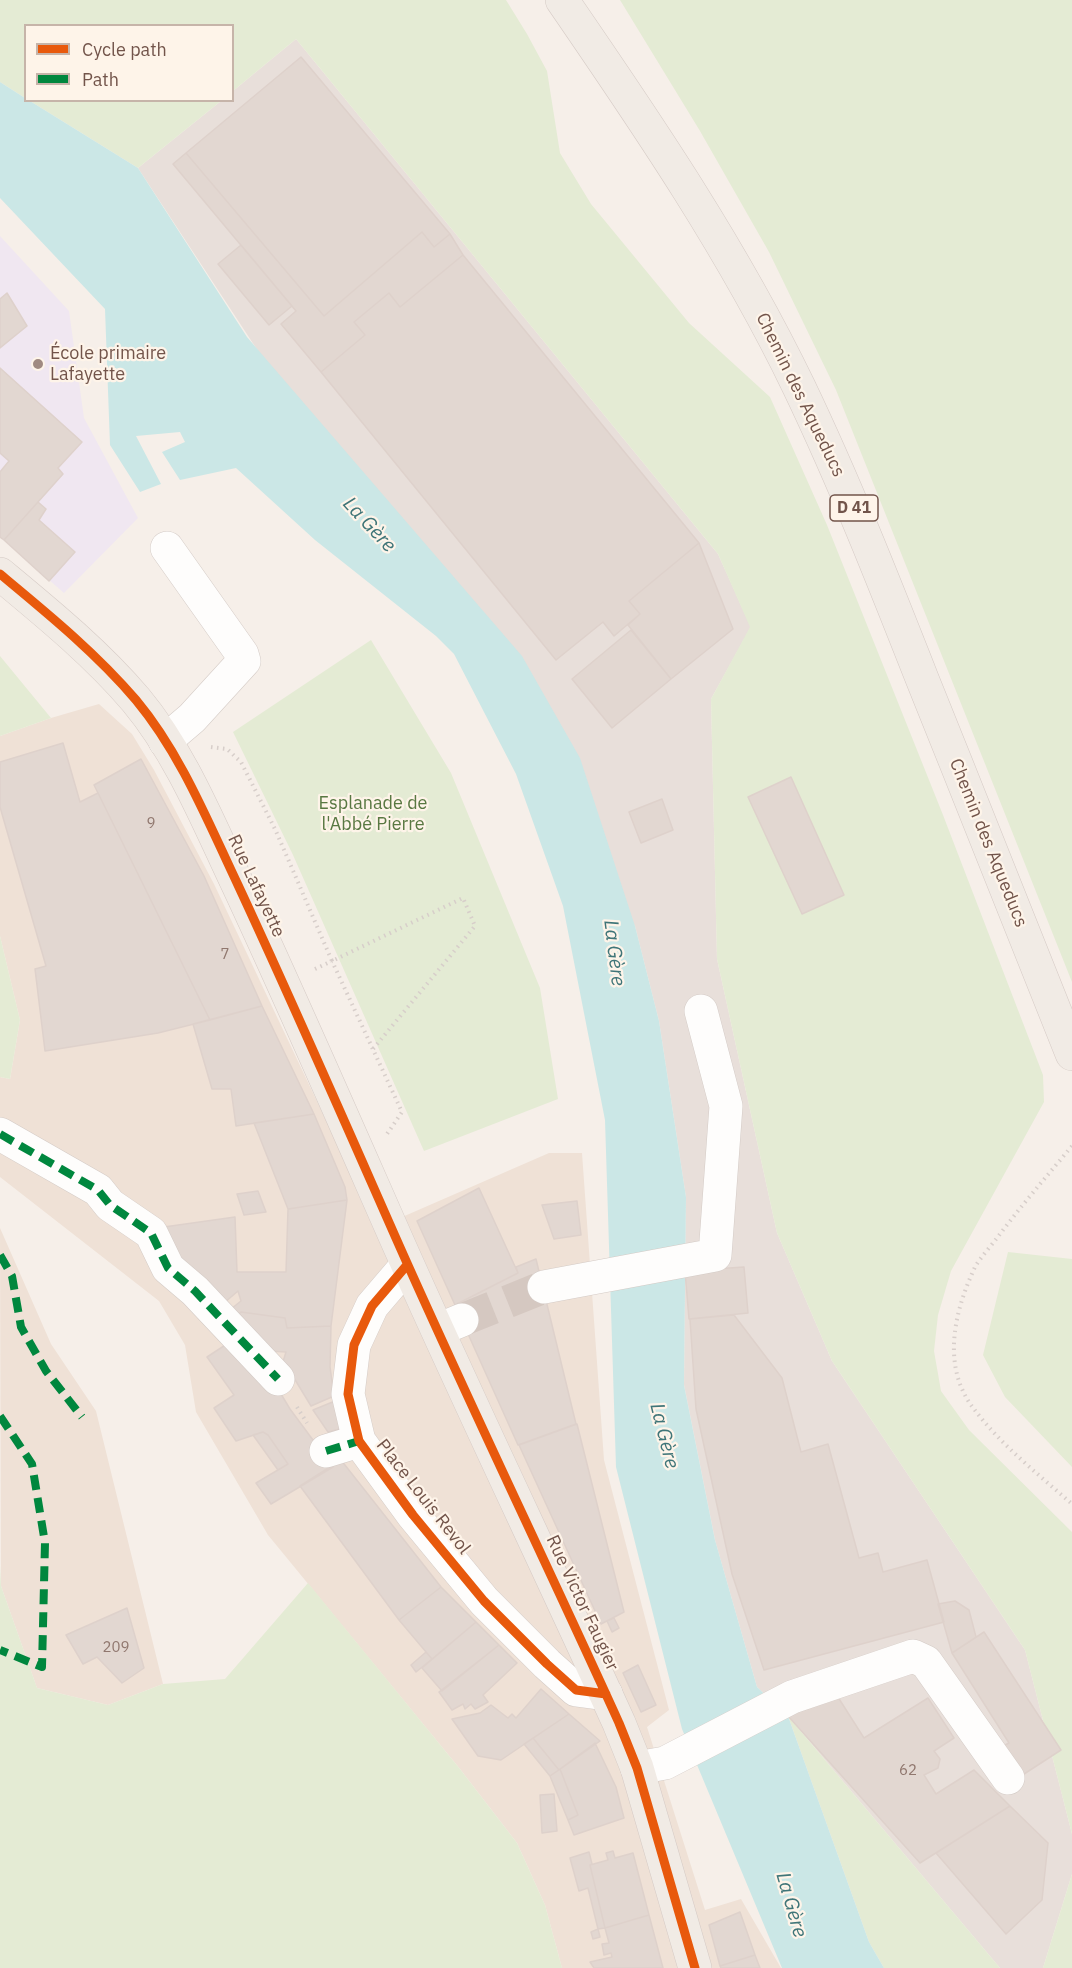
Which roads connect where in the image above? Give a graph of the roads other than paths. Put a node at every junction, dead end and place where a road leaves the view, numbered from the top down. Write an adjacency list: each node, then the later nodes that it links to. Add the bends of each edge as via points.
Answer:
1 (562, 0): 6 (main road, Chemin des Aqueducs / D 41, via 701,207 799,387 857,516)
2 (167, 548): 4 (street, via 244,661 192,718)
3 (0, 574): 4 (main road, Rue Lafayette, via 92,654 136,700)
4 (165, 741): 8 (main road, Rue Lafayette, via 186,776 280,974)
5 (701, 1011): 9 (street, via 726,1106 715,1255)
6 (1072, 1054)
7 (0, 1134): 10 (street, via 98,1190 110,1205 151,1233 168,1268)
8 (407, 1264): 11 (street, Place Louis Revol, via 372,1306 354,1345 348,1394); 13 (main road, Rue Victor Faugier, via 450,1325)
9 (544, 1287)
10 (278, 1379)
11 (359, 1441): 12 (street); 13 (street, Place Louis Revol, via 413,1515 484,1601 576,1690)
12 (326, 1451)
13 (606, 1694): 14 (main road, Rue Victor Faugier)
14 (651, 1766): 15 (street, via 792,1697 913,1656 926,1662); 16 (main road, Rue Victor Faugier)
15 (1008, 1778)
16 (695, 1968)

